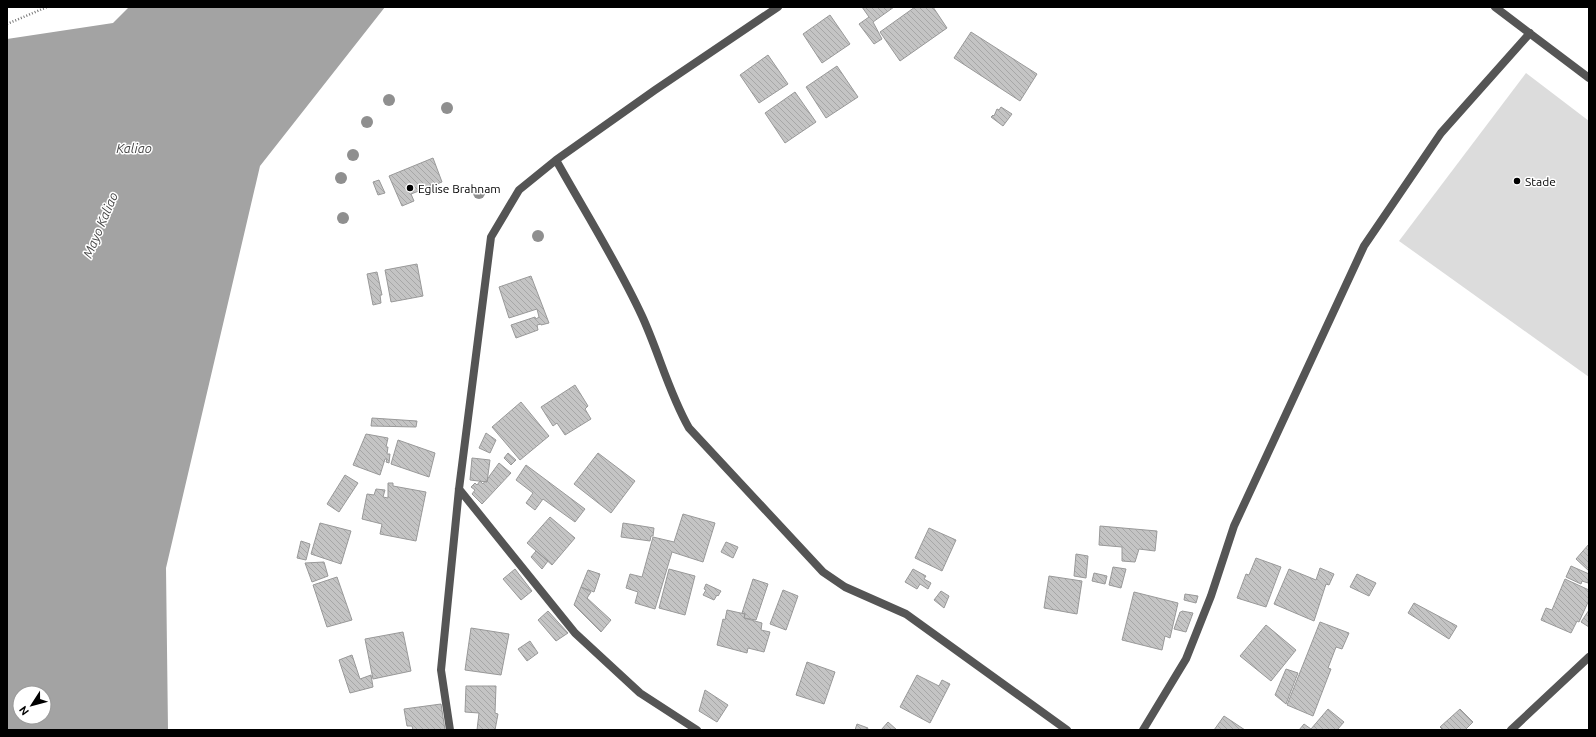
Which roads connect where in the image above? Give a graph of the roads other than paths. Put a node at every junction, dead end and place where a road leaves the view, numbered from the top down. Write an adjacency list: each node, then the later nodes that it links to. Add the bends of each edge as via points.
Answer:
1 (778, 7): 5 (street)
2 (1495, 7): 3 (street)
3 (1530, 33): 4 (street); 11 (street, via 1441,133 1364,246 1234,526 1212,596 1186,659)
4 (1589, 78)
5 (556, 160): 6 (street, via 518,190 491,237); 10 (street, via 642,317 678,408 689,428 823,572 845,587 906,614)
6 (459, 489): 8 (street, via 440,670); 9 (street, via 575,634 640,693)
7 (1589, 657): 12 (street)
8 (450, 730)
9 (697, 730)
10 (1067, 730)
11 (1143, 730)
12 (1511, 730)

